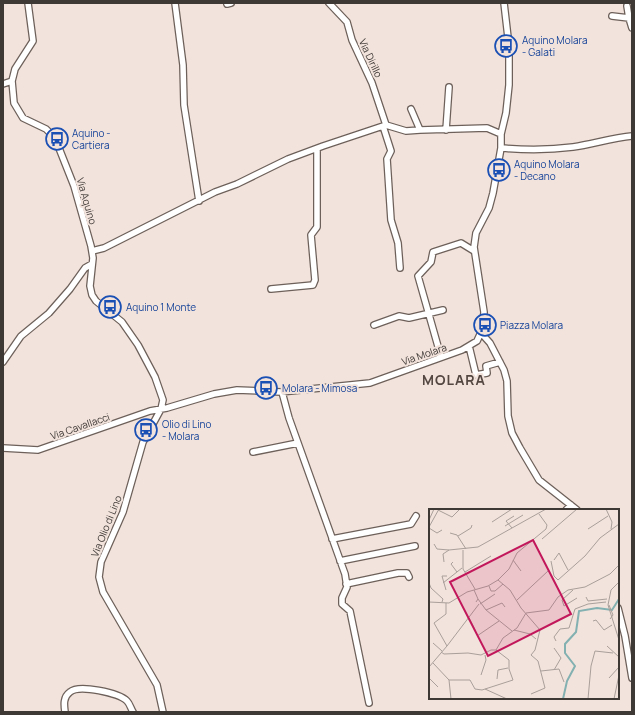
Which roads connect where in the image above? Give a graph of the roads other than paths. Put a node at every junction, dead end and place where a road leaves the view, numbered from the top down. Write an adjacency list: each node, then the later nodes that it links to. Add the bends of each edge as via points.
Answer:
1 (28, 3): 9 (street, Via Aquino, via 33,41 17,62)
2 (175, 3): 20 (street, via 183,65 184,105)
3 (329, 3): 13 (street, Via Dirillo, via 347,22 352,40 372,83)
4 (504, 3): 16 (street, via 510,72)
5 (627, 6): 7 (street)
6 (612, 16): 7 (street)
7 (629, 18): 8 (street)
8 (632, 28)
9 (12, 81): 10 (street); 21 (street, Via Aquino, via 14,103 19,114 31,123 46,129 55,138 74,186)
10 (3, 84)
11 (448, 87): 15 (street)
12 (412, 109): 14 (street)
13 (385, 126): 14 (street, via 406,131); 19 (street); 24 (street, Via Dirillo, via 391,150 388,159 391,220 398,243)
14 (420, 130): 15 (street)
15 (446, 130): 16 (street, via 487,128)
16 (502, 134): 18 (street)
17 (632, 136): 18 (street, via 573,147)
18 (501, 148): 22 (street, via 493,193 489,208 476,233)
19 (317, 149): 20 (street, via 288,159); 25 (street, via 317,227 311,235 315,280 313,285)
20 (199, 201): 21 (street, via 156,220 104,248)
21 (92, 251): 23 (street, Via Aquino)
22 (474, 251): 27 (street, via 461,243 433,252 431,262 418,276); 29 (street, via 484,312)
23 (92, 264): 32 (street, via 85,268 49,314 21,336); 35 (street, Via Aquino, via 92,295 122,322 138,345 159,388)
24 (400, 268)
25 (271, 289)
26 (443, 310): 27 (street)
27 (428, 313): 28 (street, via 409,318 399,316); 31 (street)
28 (374, 325)
29 (481, 333): 30 (street, Via Molara, via 477,341); 33 (street, via 490,343)
30 (469, 346): 31 (street, Via Molara); 33 (street, via 476,375 487,373 486,366)
31 (441, 357): 34 (street, Via Molara, via 370,383)
32 (3, 362)
33 (500, 362): 39 (street, via 507,381 512,433 540,480)
34 (282, 392): 35 (street, Via Molara, via 237,390); 36 (street)
35 (161, 409): 37 (street, Via Cavallacci, via 38,450); 53 (street, Via Olio di Lino, via 143,442 123,512 99,570 103,592 157,685)
36 (298, 442): 38 (street); 43 (street)
37 (3, 448)
38 (253, 452)
39 (571, 505): 40 (street); 41 (street)
40 (567, 509)
41 (576, 509)
42 (416, 516): 43 (street, via 411,524)
43 (332, 539): 45 (street)
44 (415, 546): 45 (street)
45 (340, 561): 47 (street)
46 (409, 577): 47 (street, via 407,572)
47 (346, 584): 50 (street, via 342,604 350,611)
48 (619, 612): 49 (street)
49 (632, 678)
50 (369, 703)
51 (65, 712): 52 (street, via 64,700 70,692 77,689 120,696 128,701)
52 (133, 712)
53 (163, 712)

